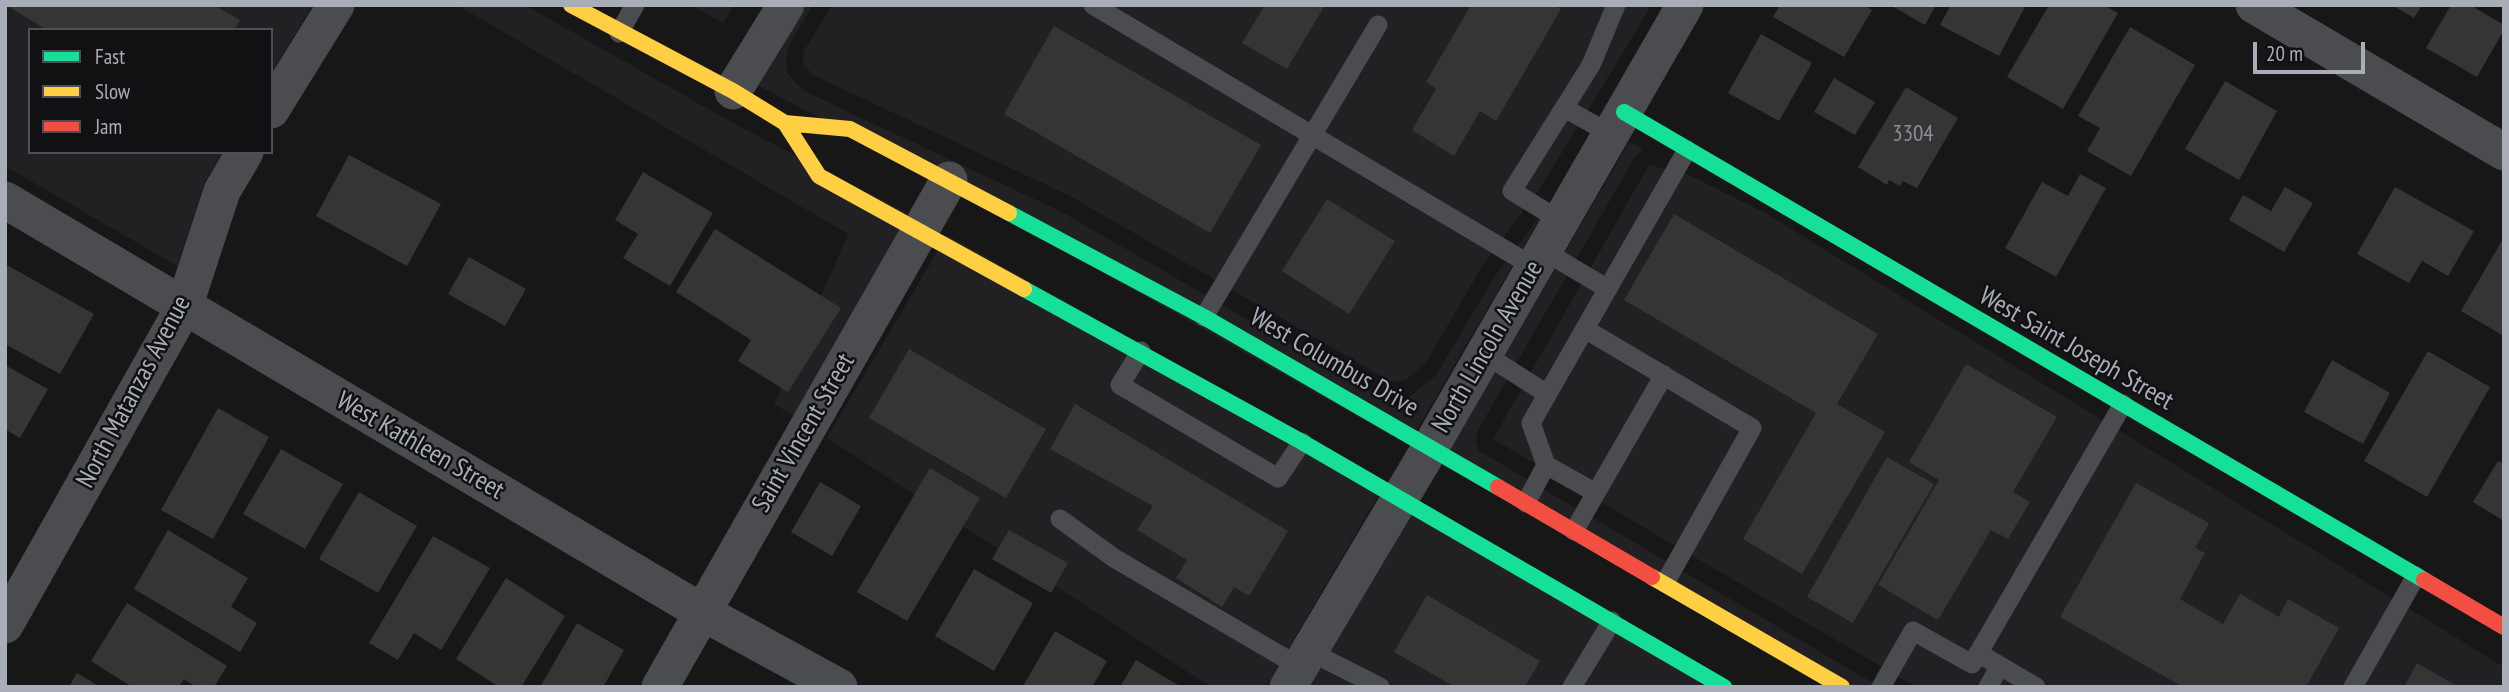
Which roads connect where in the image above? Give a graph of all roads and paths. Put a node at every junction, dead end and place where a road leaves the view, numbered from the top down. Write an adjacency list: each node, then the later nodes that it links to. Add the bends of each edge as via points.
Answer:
1 (570, 5): 10 (main road, West Columbus Drive)
2 (635, 5): 10 (lane)
3 (786, 5): 11 (street)
4 (1093, 5): 16 (lane)
5 (1616, 5): 13 (lane, via 1591,65)
6 (1685, 5): 15 (street, North Lincoln Avenue)
7 (2254, 5): 18 (street)
8 (327, 8): 12 (street)
9 (1378, 25): 16 (lane)
10 (619, 33): 11 (main road, West Columbus Drive)
11 (733, 91): 14 (main road, West Columbus Drive)
12 (273, 106)
13 (1564, 108): 15 (lane); 23 (lane, via 1511,191)
14 (785, 123): 20 (main road, West Columbus Drive, via 850,129); 22 (main road, West Columbus Drive, via 819,176)
15 (1618, 123): 17 (main road, West Saint Joseph Street); 23 (street, North Lincoln Avenue)
16 (1311, 137): 23 (lane); 26 (lane)
17 (1687, 150): 24 (lane); 32 (main road, West Saint Joseph Street)
18 (2504, 152)
19 (245, 154): 25 (street, North Matanzas Avenue, via 222,191)
20 (949, 180): 22 (street, Saint Vincent Street); 26 (main road, West Columbus Drive)
21 (5, 200): 25 (street, West Kathleen Street)
22 (920, 231): 28 (main road, West Columbus Drive); 43 (street, Saint Vincent Street)
23 (1546, 246): 24 (lane); 29 (street, North Lincoln Avenue)
24 (1608, 289): 27 (lane)
25 (184, 307): 43 (street, West Kathleen Street); 45 (street, North Matanzas Avenue)
26 (1204, 317): 34 (main road, West Columbus Drive)
27 (1585, 329): 30 (lane); 31 (lane)
28 (1140, 351): 33 (main road, West Columbus Drive); 33 (lane, via 1120,385 1278,478)
29 (1483, 354): 31 (lane); 34 (street, North Lincoln Avenue)
30 (1664, 375): 36 (lane); 42 (lane, via 1752,428)
31 (1547, 394): 35 (lane, via 1531,423)
32 (2123, 404): 41 (main road, West Saint Joseph Street); 47 (lane)
33 (1302, 442): 37 (main road, West Columbus Drive)
34 (1430, 447): 37 (street, North Lincoln Avenue); 38 (main road, West Columbus Drive)
35 (1546, 465): 36 (lane); 38 (lane)
36 (1596, 493): 40 (lane)
37 (1399, 499): 44 (main road, West Columbus Drive); 49 (street, North Lincoln Avenue)
38 (1526, 503): 40 (main road, West Columbus Drive)
39 (1059, 519): 49 (lane, via 1114,558)
40 (1574, 531): 42 (main road, West Columbus Drive)
41 (2416, 576): 46 (main road, West Saint Joseph Street); 59 (lane)
42 (1665, 583): 55 (main road, West Columbus Drive)
43 (702, 612): 50 (street, Saint Vincent Street); 51 (street, West Kathleen Street)
44 (1612, 621): 53 (lane); 54 (main road, West Columbus Drive)
45 (5, 625)
46 (2504, 627)
47 (1978, 653): 48 (lane); 56 (lane, via 1972,664 1913,631)
48 (2000, 666): 57 (lane); 58 (lane)
49 (1299, 668): 52 (lane)
50 (660, 687)
51 (839, 687)
52 (1380, 687)
53 (1572, 687)
54 (1724, 687)
55 (1842, 687)
56 (1881, 687)
57 (1988, 687)
58 (2036, 687)
59 (2353, 687)

